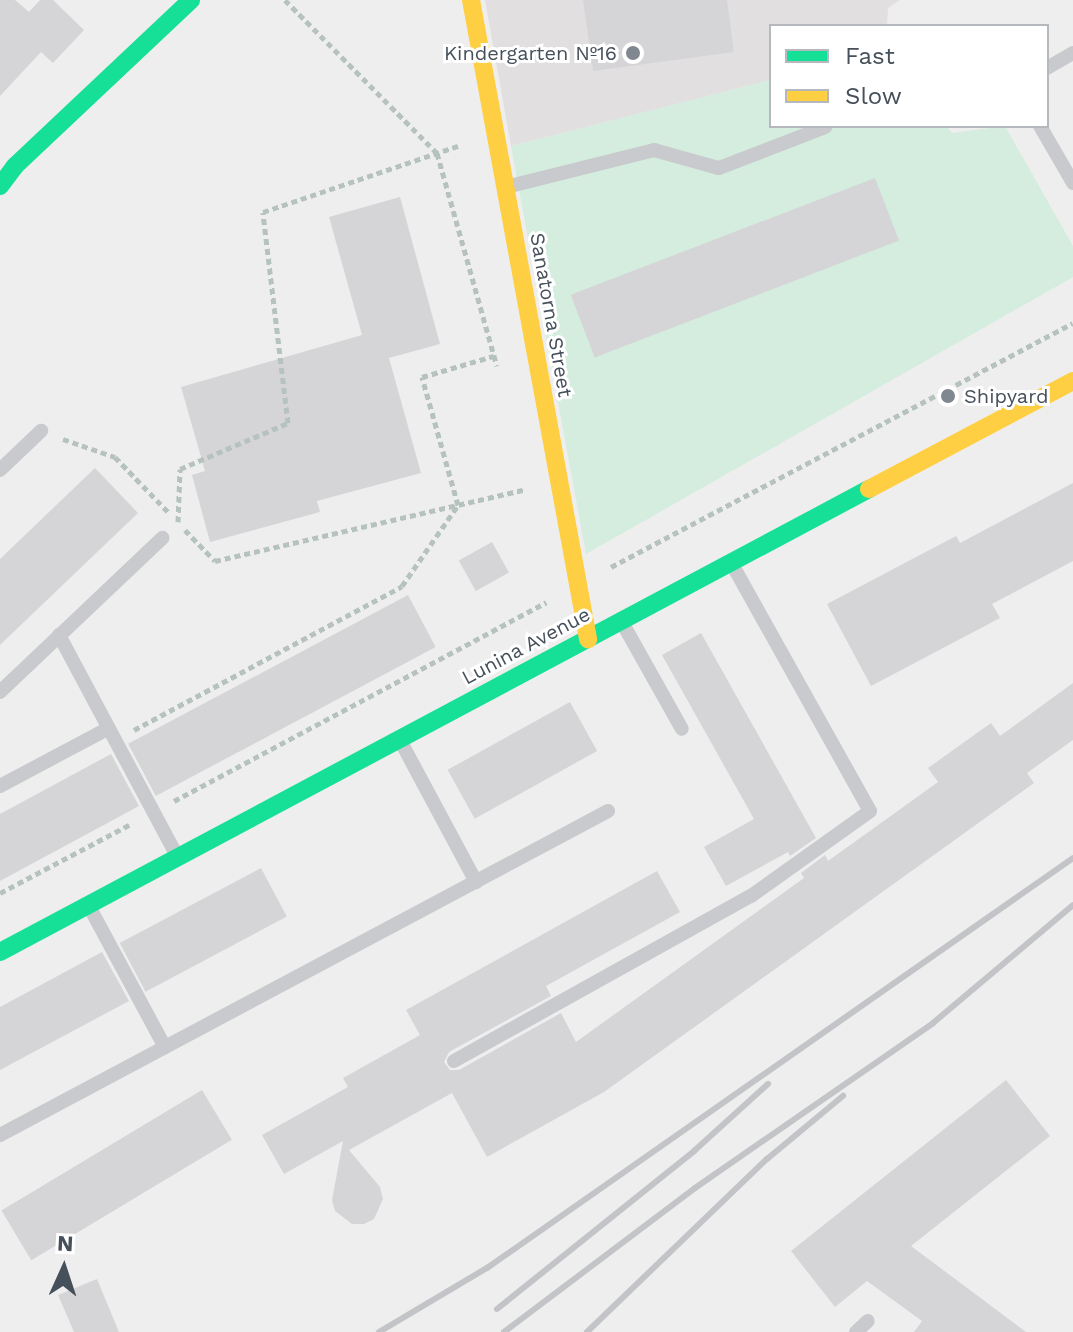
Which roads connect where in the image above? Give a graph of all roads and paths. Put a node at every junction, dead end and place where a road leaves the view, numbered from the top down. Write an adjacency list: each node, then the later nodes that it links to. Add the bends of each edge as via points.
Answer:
1 (191, 0): 11 (street)
2 (285, 0): 9 (path)
3 (471, 0): 8 (street, Sanatorna Street)
4 (1073, 53): 5 (lane)
5 (1049, 67)
6 (822, 128): 12 (lane, via 719,168 654,150)
7 (1041, 128): 10 (lane)
8 (496, 134): 9 (path); 12 (street, Sanatorna Street)
9 (437, 153): 21 (path, via 263,212 288,423 180,469)
10 (1073, 183)
11 (0, 186)
12 (506, 187): 25 (street, Sanatorna Street)
13 (1073, 323): 25 (path)
14 (494, 356): 20 (path, via 422,377)
15 (1073, 381): 24 (street, Lunina Avenue)
16 (41, 431): 17 (lane); 19 (path, via 115,457)
17 (0, 470)
18 (530, 488): 20 (path)
19 (154, 498)
20 (458, 505): 23 (path); 31 (path, via 402,586)
21 (178, 523)
22 (162, 538): 27 (lane)
23 (215, 561)
24 (730, 562): 26 (street, Lunina Avenue); 42 (lane, via 870,811 751,896)
25 (578, 585): 28 (street, Sanatorna Street); 35 (path)
26 (621, 621): 28 (street, Lunina Avenue); 30 (lane)
27 (59, 635): 29 (lane); 31 (lane)
28 (595, 635): 32 (street, Lunina Avenue)
29 (0, 692)
30 (682, 729)
31 (112, 734): 33 (lane); 35 (lane)
32 (399, 738): 36 (street, Lunina Avenue); 37 (lane)
33 (0, 786)
34 (608, 811): 37 (lane)
35 (154, 812): 36 (lane); 38 (path)
36 (177, 857): 39 (street, Lunina Avenue)
37 (476, 882): 41 (lane)
38 (0, 893)
39 (88, 905): 40 (street, Lunina Avenue); 41 (lane)
40 (0, 952)
41 (165, 1047): 43 (lane)
42 (454, 1061)
43 (0, 1135)
44 (868, 1321): 45 (lane)
45 (856, 1332)

